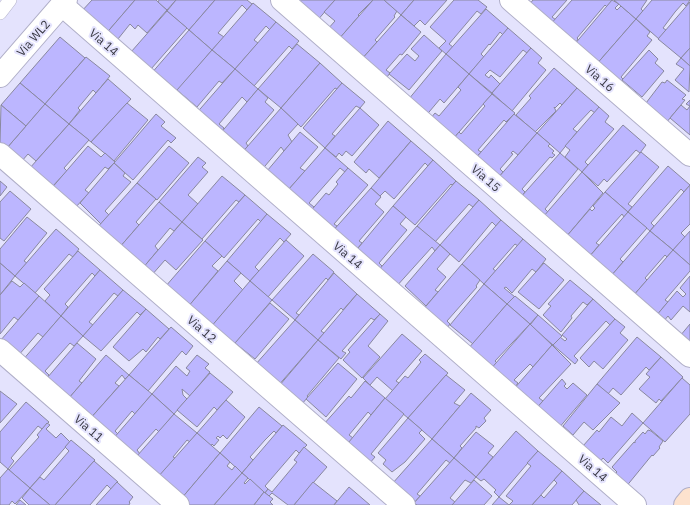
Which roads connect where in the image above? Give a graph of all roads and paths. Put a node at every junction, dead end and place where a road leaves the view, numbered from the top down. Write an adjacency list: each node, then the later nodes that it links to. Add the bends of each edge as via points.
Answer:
1 (10, 0): 5 (lane)
2 (282, 0): 10 (street, Via 15)
3 (511, 0): 8 (street, Via 16)
4 (64, 2): 6 (street, Via WL2); 14 (street, Via 14)
5 (0, 13)
6 (0, 76)
7 (0, 154): 13 (street, Via 12)
8 (690, 155)
9 (0, 350): 12 (street, Via 11)
10 (690, 356)
11 (690, 499): 15 (street)
12 (178, 505)
13 (404, 505)
14 (635, 505)
15 (685, 505)

